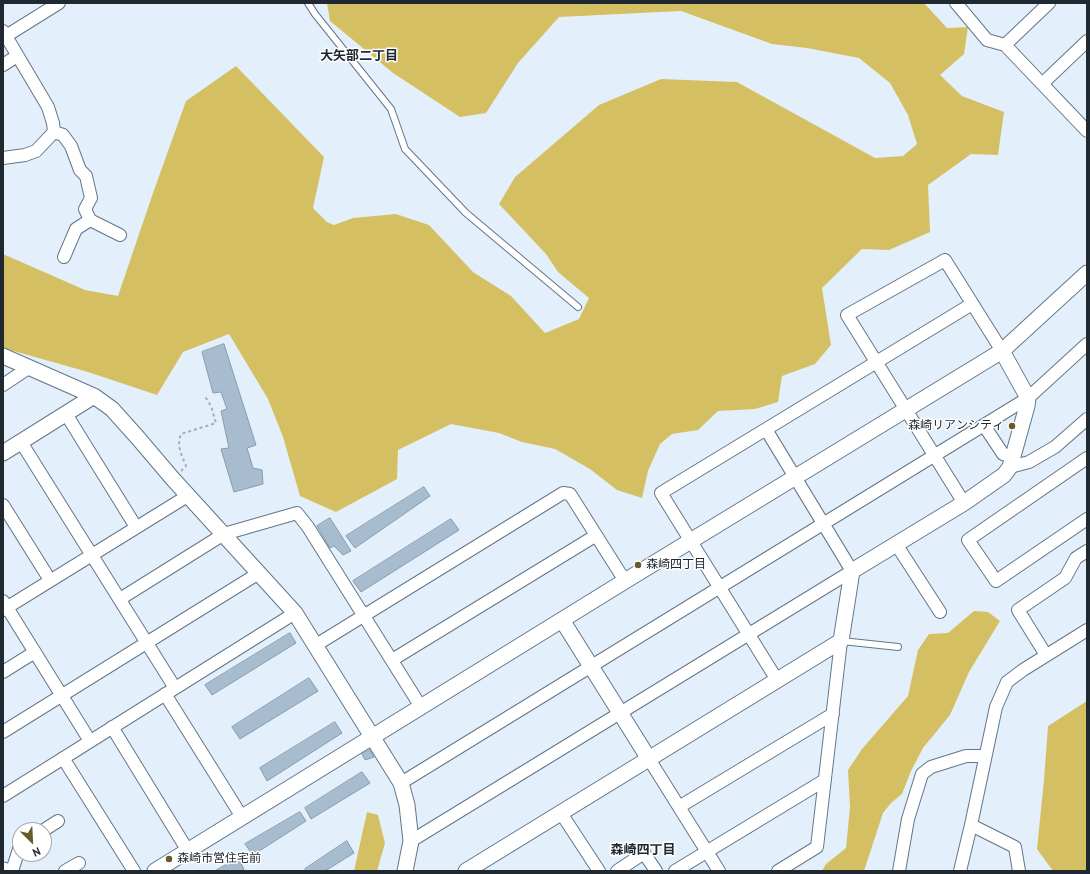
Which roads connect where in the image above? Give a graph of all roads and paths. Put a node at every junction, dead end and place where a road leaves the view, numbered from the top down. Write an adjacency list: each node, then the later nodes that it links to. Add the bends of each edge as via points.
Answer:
1 (59, 3): 5 (street)
2 (308, 3): 19 (lane, via 391,109 405,149 466,213)
3 (1050, 3): 7 (street)
4 (963, 6): 7 (street, via 986,40)
5 (4, 33): 8 (street)
6 (1087, 42): 10 (street)
7 (1005, 45): 10 (street)
8 (17, 56): 9 (street); 12 (street, via 48,107)
9 (3, 64)
10 (1042, 84): 11 (street)
11 (1085, 126)
12 (54, 132): 13 (street, via 36,151); 14 (street, via 63,136 80,170 86,176 91,198 85,209)
13 (3, 158)
14 (90, 220): 15 (street); 16 (street, via 76,229)
15 (120, 235)
16 (64, 257)
17 (1087, 273): 21 (street)
18 (972, 304): 21 (street); 23 (street); 23 (street, via 944,260 847,315)
19 (578, 307)
20 (1087, 344): 28 (street)
21 (1002, 351): 28 (street); 29 (street)
22 (3, 356): 24 (street)
23 (877, 364): 29 (street); 33 (street)
24 (30, 368): 25 (street); 27 (street)
25 (3, 385)
26 (204, 395): 39 (path, via 211,406 216,423 181,434 178,439 186,466)
27 (94, 396): 30 (street); 39 (street, via 112,409)
28 (1028, 398): 32 (street); 38 (street)
29 (906, 410): 36 (street); 40 (street)
30 (66, 414): 34 (street); 46 (street)
31 (1087, 419): 38 (street, via 1055,447 1029,462)
32 (987, 423): 36 (street); 38 (street, via 987,430)
33 (766, 431): 40 (street); 49 (street, via 661,494)
34 (21, 442): 35 (street); 52 (street)
35 (3, 453)
36 (934, 456): 42 (street); 45 (street)
37 (1087, 458): 44 (street, via 968,540 996,582)
38 (1011, 462): 42 (street, via 1004,475)
39 (172, 478): 41 (street)
40 (795, 478): 45 (street); 49 (street)
41 (188, 495): 46 (street); 47 (street)
42 (964, 503): 50 (street)
43 (3, 505): 55 (street)
44 (1087, 519)
45 (823, 524): 53 (street); 57 (street)
46 (136, 527): 52 (street)
47 (224, 534): 54 (street); 58 (street); 62 (street, via 297,513)
48 (595, 536): 56 (street); 62 (street, via 570,494 563,493); 72 (street)
49 (691, 542): 56 (street); 57 (street)
50 (896, 544): 53 (street); 60 (street)
51 (1087, 552): 71 (street, via 1076,558 1065,578 1018,610)
52 (92, 554): 55 (street); 58 (street)
53 (852, 571): 65 (street); 66 (street)
54 (259, 573): 61 (street); 67 (street)
55 (50, 580): 59 (street)
56 (625, 581): 63 (street)
57 (719, 588): 65 (street); 73 (street)
58 (120, 599): 67 (street)
59 (4, 606): 70 (street)
60 (940, 612)
61 (295, 613): 68 (street); 76 (street)
62 (364, 615): 68 (street); 72 (street)
63 (562, 620): 73 (street); 78 (street)
64 (1087, 630): 71 (street)
65 (748, 634): 75 (street); 79 (street)
66 (841, 641): 69 (lane); 75 (street); 80 (street)
67 (147, 643): 76 (street); 77 (street)
68 (316, 645): 83 (street)
69 (898, 647)
70 (35, 652): 74 (street); 77 (street)
71 (1046, 655): 85 (street, via 1007,682 996,707)
72 (392, 660): 78 (street)
73 (591, 666): 79 (street); 89 (street)
74 (3, 672)
75 (777, 680): 87 (street)
76 (170, 691): 81 (street); 93 (street)
77 (62, 695): 82 (street); 84 (street)
78 (421, 707): 83 (street)
79 (620, 713): 87 (street); 97 (street)
80 (833, 714): 88 (street); 91 (street)
81 (112, 727): 84 (street); 98 (street)
82 (3, 732)
83 (373, 737): 89 (street); 93 (street)
84 (90, 741): 86 (street)
85 (985, 756): 95 (street); 114 (street, via 966,756 932,767 922,774 908,819)
86 (63, 758): 90 (street); 104 (street)
87 (648, 759): 91 (street); 92 (street)
88 (825, 780): 99 (street); 113 (street, via 817,847)
89 (401, 783): 97 (street, via 407,805)
90 (3, 796)
91 (679, 806): 99 (street)
92 (561, 813): 107 (street); 108 (street)
93 (242, 818): 98 (street)
94 (58, 821): 96 (street)
95 (971, 825): 115 (street); 116 (street, via 1015,847)
96 (52, 828)
97 (411, 841): 106 (street)
98 (188, 851): 105 (street)
99 (706, 851): 111 (street); 112 (street)
100 (79, 862): 103 (street)
101 (3, 870): 102 (street)
102 (7, 871)
103 (65, 871)
104 (134, 871)
105 (155, 871)
106 (405, 871)
107 (466, 871)
108 (599, 871)
109 (617, 871): 110 (street, via 644,853)
110 (656, 871)
111 (675, 871)
112 (719, 871)
113 (778, 871)
114 (899, 871)
115 (960, 871)
116 (1019, 871)

